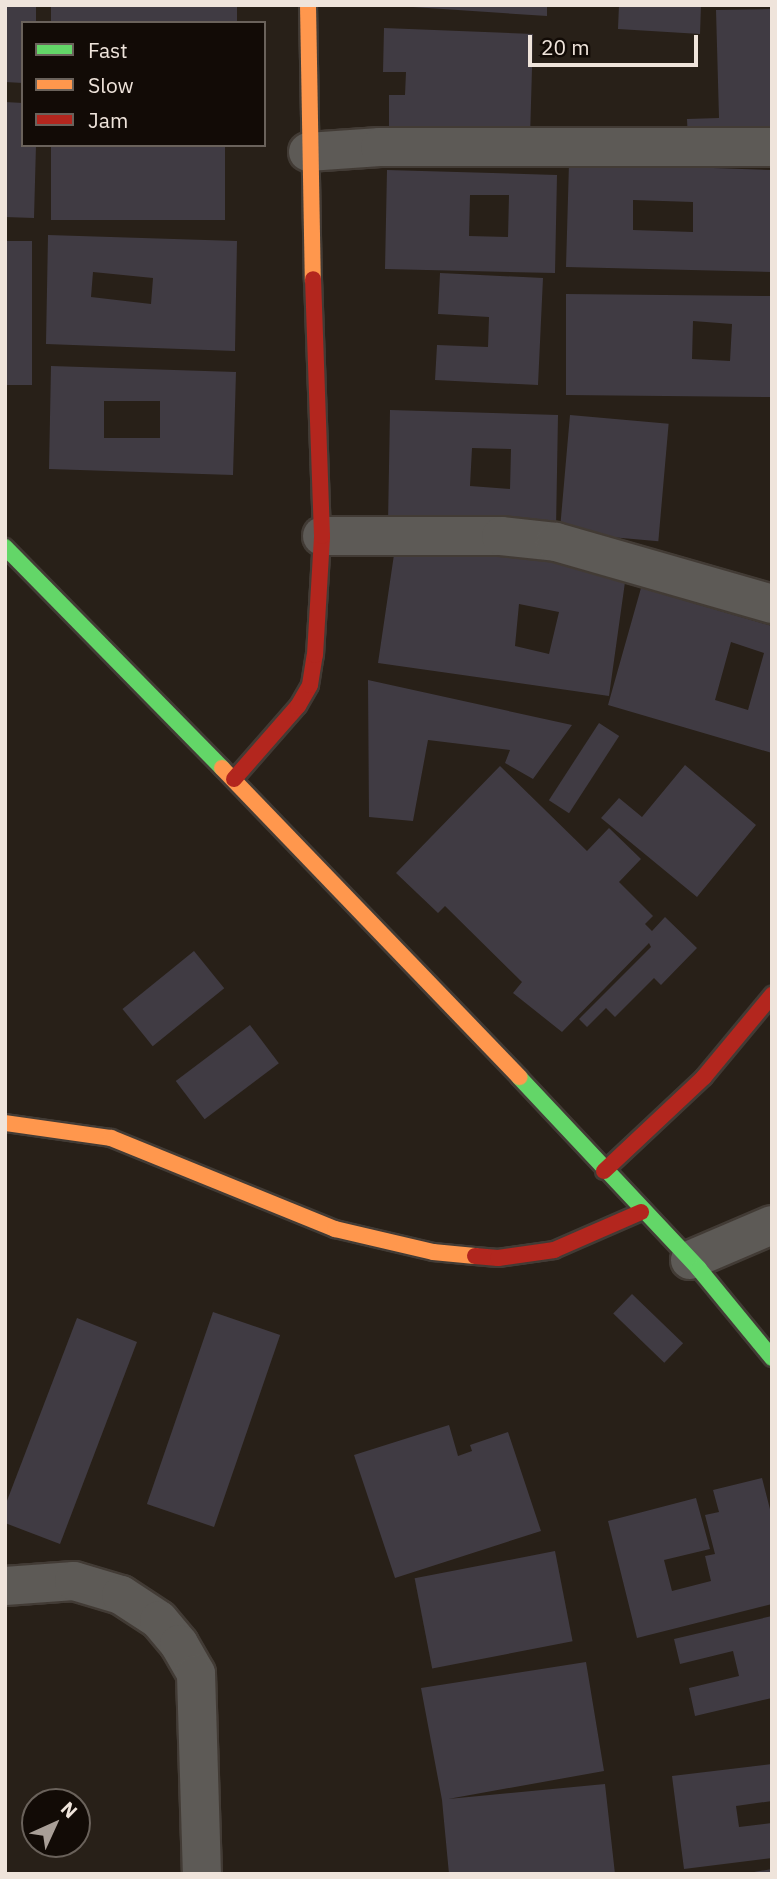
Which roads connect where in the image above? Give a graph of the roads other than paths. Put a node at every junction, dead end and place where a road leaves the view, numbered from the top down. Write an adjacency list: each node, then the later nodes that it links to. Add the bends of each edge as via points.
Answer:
1 (308, 5): 3 (street)
2 (772, 147): 3 (street, via 380,147)
3 (307, 152): 4 (street)
4 (322, 537): 6 (street, via 501,536 555,542); 7 (street, via 310,685 298,706)
5 (5, 547): 7 (street)
6 (772, 604)
7 (234, 779): 10 (street)
8 (772, 995): 10 (street, via 704,1077)
9 (5, 1123): 11 (street, via 111,1138 334,1229 433,1252 498,1258 554,1250)
10 (604, 1171): 11 (street)
11 (641, 1212): 13 (street)
12 (772, 1225): 13 (street)
13 (690, 1260): 14 (street)
14 (772, 1358)
15 (5, 1586): 16 (street, via 74,1581 121,1595 159,1620 179,1644 196,1674)
16 (202, 1874)

